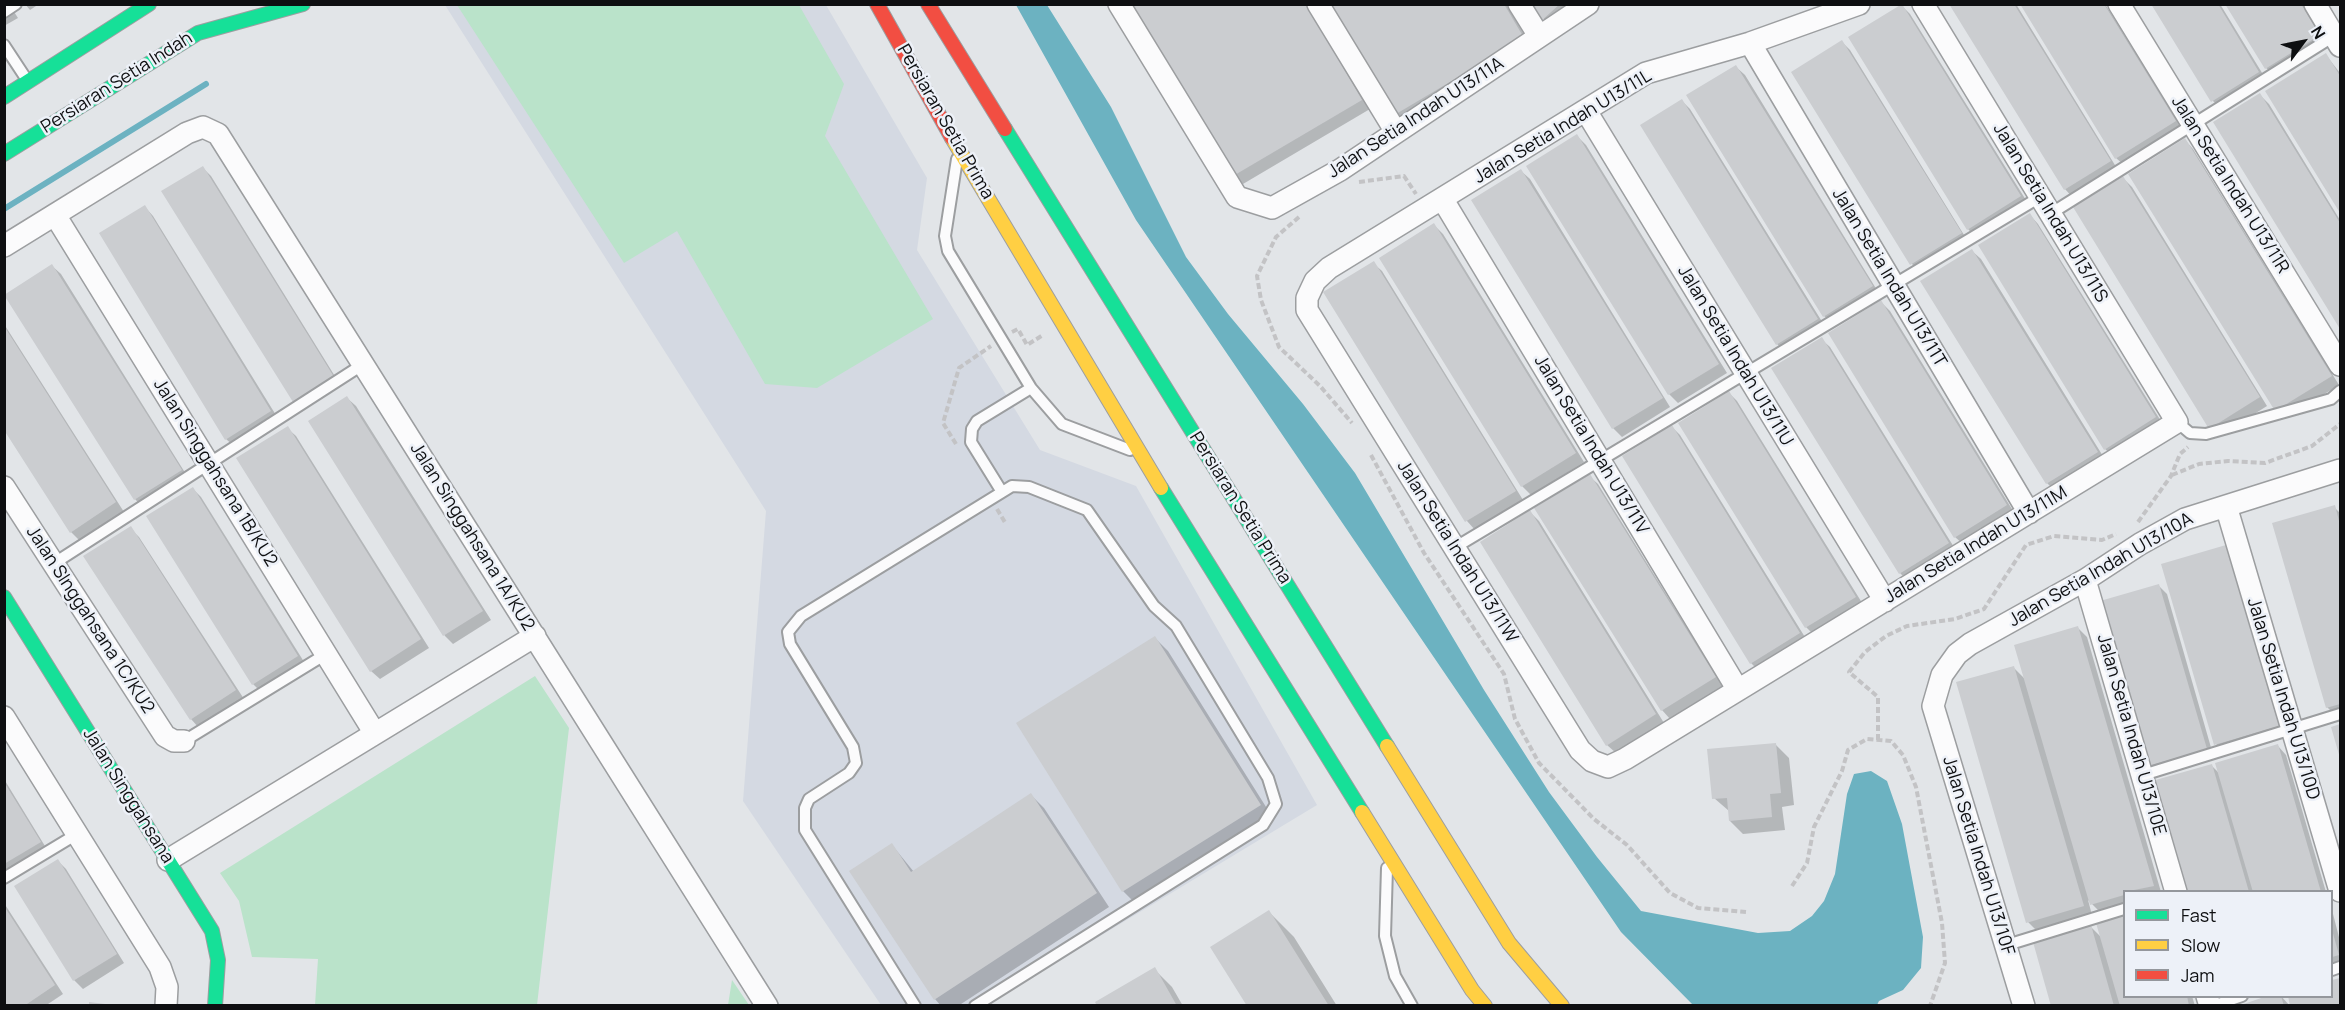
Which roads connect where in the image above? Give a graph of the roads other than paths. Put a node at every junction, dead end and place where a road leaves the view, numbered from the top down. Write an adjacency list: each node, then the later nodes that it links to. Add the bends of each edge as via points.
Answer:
1 (16, 4): 14 (lane)
2 (149, 4): 19 (street)
3 (303, 4): 25 (street, Persiaran Setia Indah, via 198,33)
4 (877, 4): 24 (street, Persiaran Setia Prima)
5 (928, 4): 78 (street, Persiaran Setia Prima, via 1509,943)
6 (1119, 4): 23 (street, Jalan Setia Indah U13/11A, via 1237,196 1272,208 1340,170)
7 (1318, 4): 23 (street)
8 (1519, 4): 15 (street)
9 (1588, 4): 15 (street, Jalan Setia Indah U13/11A)
10 (1859, 4): 17 (street, Jalan Setia Indah U13/11L)
11 (1923, 4): 27 (street, Jalan Setia Indah U13/11S)
12 (2119, 4): 22 (street, Jalan Setia Indah U13/11R)
13 (2315, 4): 16 (street)
14 (4, 12)
15 (1539, 36): 23 (street, Jalan Setia Indah U13/11A)
16 (2337, 41): 22 (lane)
17 (1750, 43): 21 (street, Jalan Setia Indah U13/11L, via 1647,73); 30 (street, Jalan Setia Indah U13/11T)
18 (4, 45): 19 (lane)
19 (28, 82): 20 (street)
20 (6, 92)
21 (1586, 111): 26 (street, Jalan Setia Indah U13/11L); 34 (street, Jalan Setia Indah U13/11U)
22 (2192, 123): 27 (lane); 33 (street, Jalan Setia Indah U13/11R)
23 (1396, 132)
24 (958, 148): 35 (lane, via 945,236 948,251); 38 (street, Persiaran Setia Prima)
25 (4, 154)
26 (1443, 200): 31 (street, Jalan Setia Indah U13/11L, via 1329,268 1307,298); 39 (street, Jalan Setia Indah U13/11V)
27 (2045, 205): 30 (lane); 37 (street, Jalan Setia Indah U13/11S)
28 (55, 215): 29 (street); 32 (street, Jalan Singgahsana 1A/KU2, via 187,133 203,127 218,134); 40 (street, Jalan Singgahsana 1B/KU2)
29 (4, 246)
30 (1893, 283): 34 (lane); 45 (street, Jalan Setia Indah U13/11T)
31 (1307, 310): 46 (street, Jalan Setia Indah U13/11W)
32 (362, 365): 40 (lane); 51 (street, Jalan Singgahsana 1A/KU2)
33 (2340, 365)
34 (1746, 373): 39 (lane); 50 (street, Jalan Setia Indah U13/11U)
35 (1031, 388): 38 (lane, via 1066,428); 43 (lane, via 977,421 972,429 971,442)
36 (2340, 391): 37 (lane, via 2331,399 2205,434 2190,433)
37 (2177, 422): 45 (street, Jalan Setia Indah U13/11M)
38 (1141, 454): 63 (street, Persiaran Setia Prima)
39 (1600, 462): 46 (lane); 53 (street, Jalan Setia Indah U13/11V)
40 (208, 464): 47 (lane); 52 (street, Jalan Singgahsana 1B/KU2)
41 (2340, 470): 44 (street, Jalan Setia Indah U13/10A)
42 (4, 487): 47 (street, Jalan SInggahsana 1C/KU2)
43 (1002, 492): 74 (lane, via 801,616 788,633 790,644 853,747 856,763 849,773 809,799 805,830); 75 (lane, via 1011,486 1029,487 1087,510 1154,606 1176,626 1268,778 1276,804 1263,825)
44 (2226, 506): 48 (street, Jalan Setia Indah U13/10A, via 2185,519); 57 (street, Jalan Setia Indah U13/10D)
45 (2029, 513): 50 (street, Jalan Setia Indah U13/11M)
46 (1454, 548): 60 (street, Jalan Setia Indah U13/11W, via 1580,750 1592,761 1608,767)
47 (53, 564): 59 (street, Jalan SInggahsana 1C/KU2, via 165,736)
48 (2085, 580): 54 (street, Jalan Setia Indah U13/10A, via 1957,654 1942,675); 61 (street, Jalan Setia Indah U13/10E)
49 (4, 597): 64 (street, Jalan Singgahsana)
50 (1885, 601): 53 (street, Jalan Setia Indah U13/11M)
51 (535, 636): 58 (street, Jalan Singgahsana 1A/KU2); 73 (street)
52 (326, 654): 58 (street, Jalan Singgahsana 1B/KU2); 59 (lane)
53 (1738, 690): 60 (street, Jalan Setia Indah U13/11M)
54 (1933, 706): 69 (street, Jalan Setia Indah U13/10F)
55 (2340, 714): 57 (lane)
56 (4, 717): 62 (street)
57 (2291, 728): 61 (lane); 67 (street, Jalan Setia Indah U13/10D)
58 (374, 732): 64 (street, Jalan Singgahsana 1A/KU2)
59 (184, 741)
60 (1625, 759)
61 (2143, 775): 66 (street, Jalan Setia Indah U13/10E)
62 (77, 834): 65 (lane); 71 (street, via 160,967 167,987)
63 (1388, 854): 76 (lane, via 1385,936 1395,976); 77 (street, Persiaran Setia Prima)
64 (168, 860): 72 (street, Jalan Singgahsana, via 212,931 218,960)
65 (4, 878)
66 (2176, 890)
67 (2340, 891)
68 (2123, 909): 69 (lane)
69 (2007, 945): 79 (street, Jalan Setia Indah U13/10F)
70 (2235, 998): 80 (lane)
71 (166, 1005)
72 (215, 1005)
73 (767, 1005)
74 (915, 1005)
75 (975, 1005)
76 (1412, 1005)
77 (1485, 1005)
78 (1562, 1005)
79 (2024, 1005)
80 (2211, 1005)

